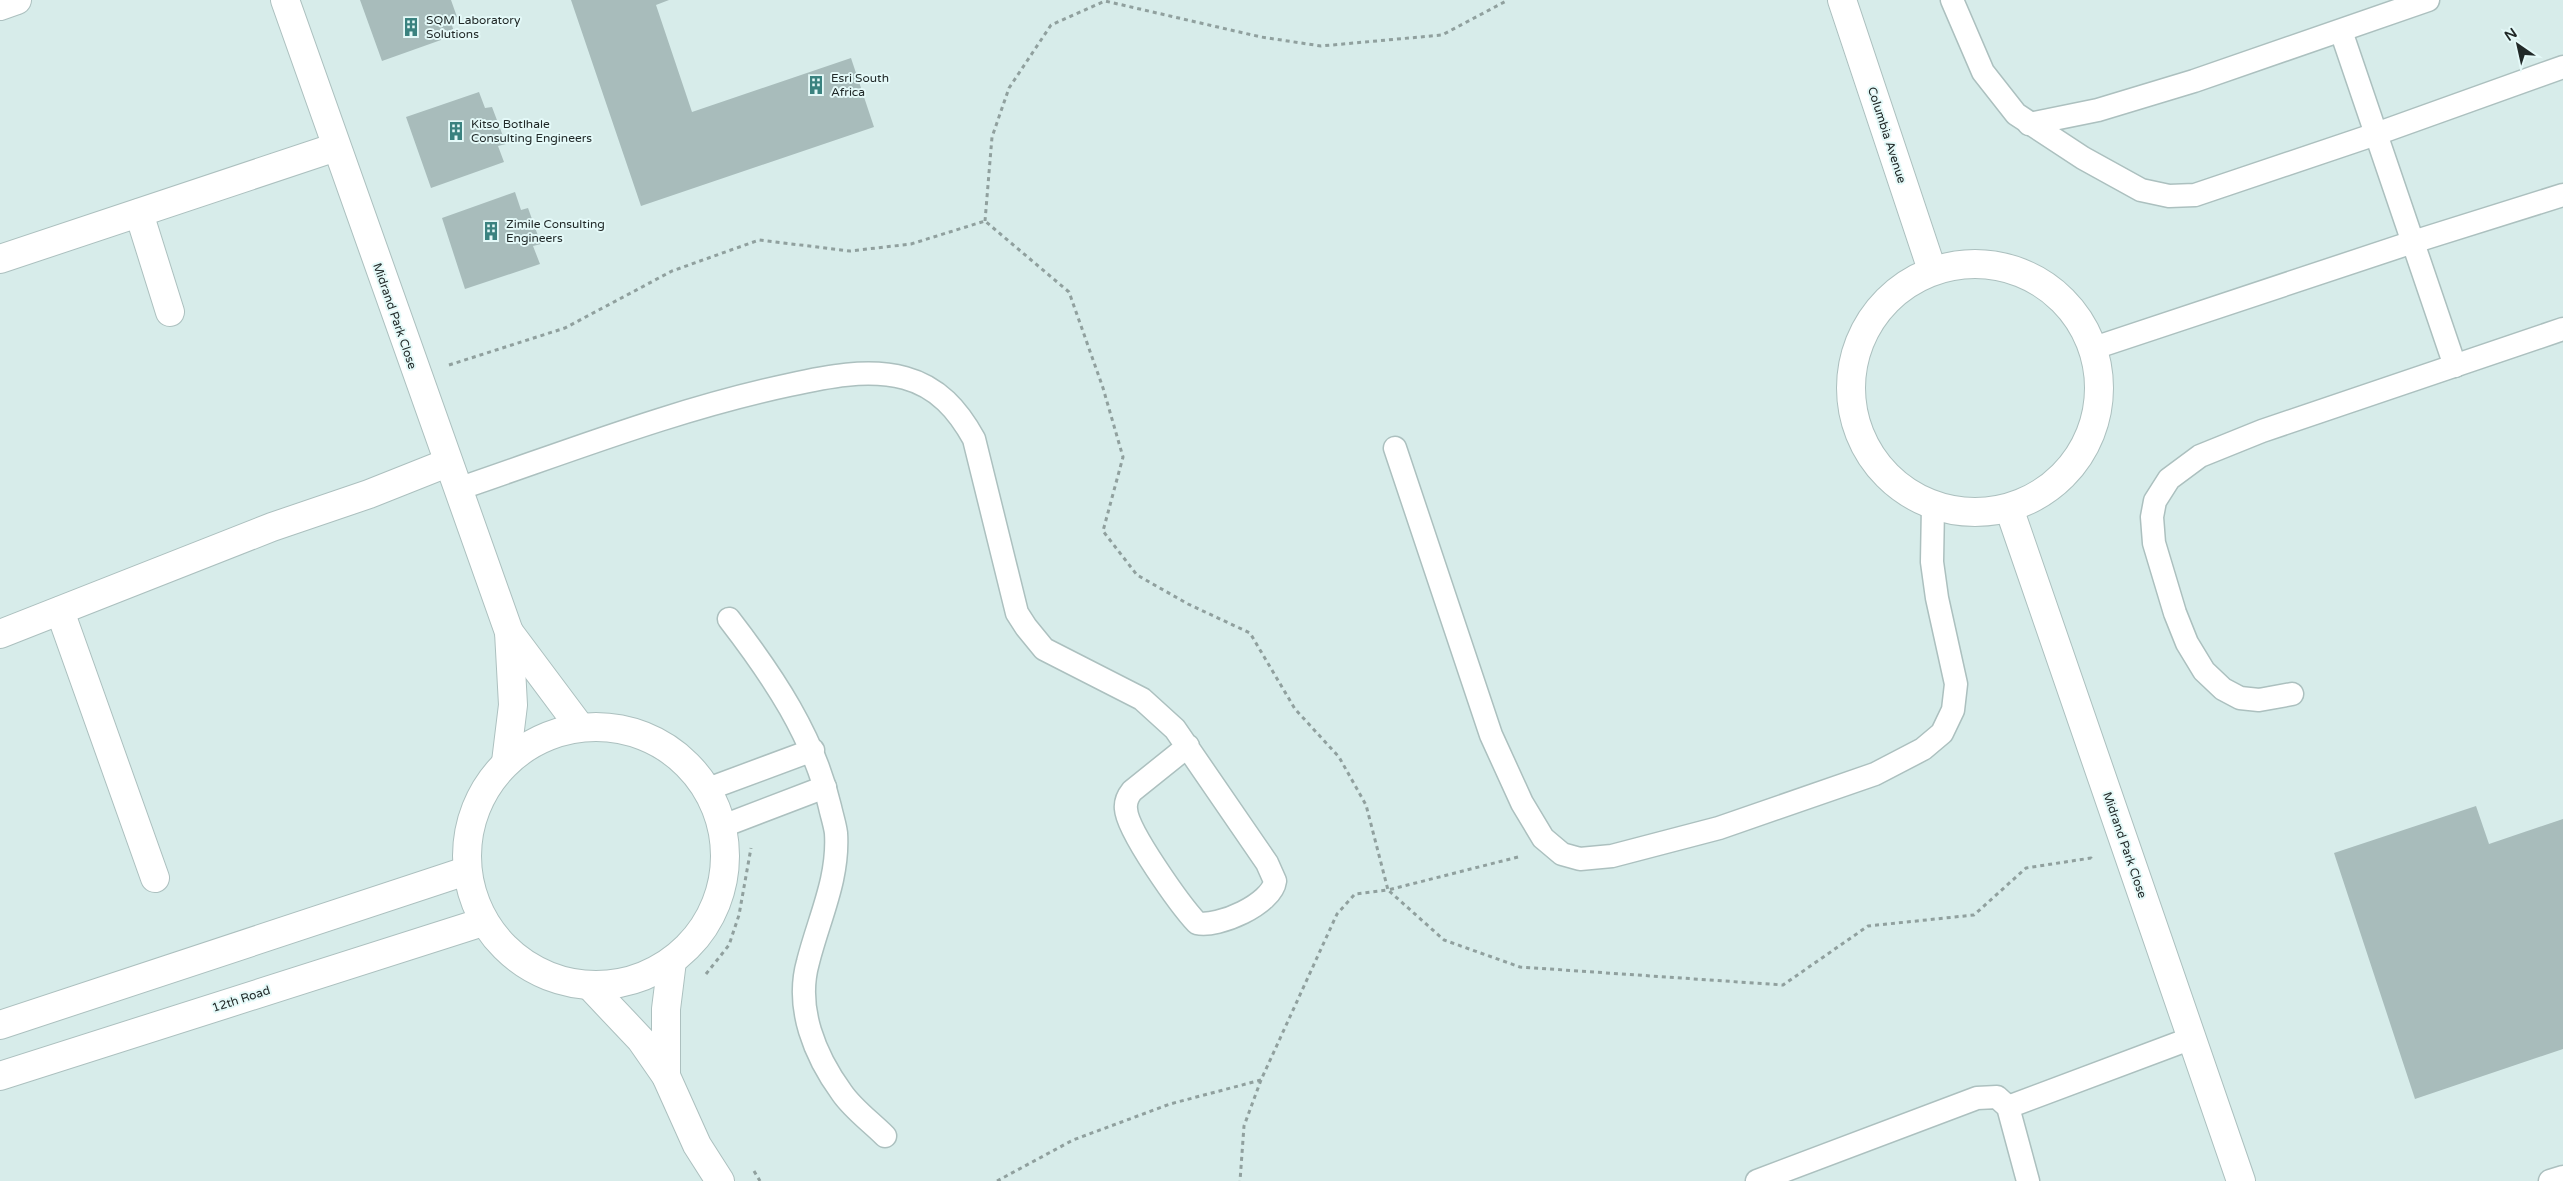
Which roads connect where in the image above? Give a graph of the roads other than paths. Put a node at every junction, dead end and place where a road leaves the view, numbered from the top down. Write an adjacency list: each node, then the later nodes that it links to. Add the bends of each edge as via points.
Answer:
1 (16, 0): 6 (street)
2 (285, 0): 11 (street, Midrand Park Close)
3 (1842, 0): 16 (street, Columbia Avenue)
4 (1952, 0): 9 (lane, via 1983,72 2005,102)
5 (2428, 0): 7 (lane)
6 (0, 6)
7 (2341, 31): 9 (lane, via 2098,110); 10 (lane)
8 (2563, 67): 10 (lane)
9 (2029, 124): 10 (lane, via 2141,190 2169,196 2195,195)
10 (2376, 134): 14 (lane)
11 (336, 147): 13 (street); 22 (street, Midrand Park Close)
12 (2563, 195): 14 (lane)
13 (139, 213): 15 (street); 17 (street)
14 (2413, 242): 19 (lane); 20 (lane)
15 (0, 259)
16 (1932, 270): 19 (street, via 1971,262 2011,267 2047,285 2076,313); 24 (street, via 1898,289 1871,316 1855,350 1849,389 1855,426 1872,461 1899,488)
17 (170, 312)
18 (2563, 330): 20 (lane)
19 (2094, 348): 25 (street, via 2100,388 2094,428 2074,464 2045,491)
20 (2455, 366): 30 (lane, via 2262,431 2200,456 2169,479 2155,502 2152,517 2154,543 2187,644 2204,671 2223,689 2240,698 2259,700)
21 (1395, 448): 24 (lane, via 1491,735 1522,802 1543,838 1562,854 1580,859 1612,856 1719,828 1875,774 1923,749 1942,733 1953,710 1956,684 1932,562)
22 (447, 463): 23 (street, Midrand Park Close); 26 (street, via 272,527)
23 (458, 489): 28 (street, Midrand Park Close); 32 (lane, via 739,396 822,378 872,374 906,378 942,397 960,414 974,438 1017,613 1035,640 1056,656 1074,662 1142,699 1175,729)
24 (1933, 506): 25 (street, via 1970,513)
25 (2008, 508): 44 (street, Midrand Park Close)
26 (60, 611): 29 (street); 39 (street)
27 (729, 619): 33 (lane, via 782,695)
28 (509, 632): 31 (street, Midrand Park Close); 34 (street, Midrand Park Close, via 513,704)
29 (0, 634)
30 (2292, 694)
31 (580, 727): 34 (street, via 528,745); 36 (street, via 617,728 653,739 684,760)
32 (1188, 746): 32 (lane, via 1267,863 1275,881 1258,903 1217,924 1198,923 1184,909 1134,831 1125,810 1126,799 1132,790)
33 (813, 750): 35 (lane); 36 (lane)
34 (506, 762): 38 (street, via 482,794 468,831)
35 (825, 787): 37 (lane); 48 (lane, via 836,832 835,873 807,963 805,994 809,1032 820,1058 842,1094)
36 (708, 789): 37 (street)
37 (723, 826): 41 (street, via 726,863 718,901 699,934)
38 (466, 871): 40 (street); 43 (street)
39 (155, 878)
40 (483, 922): 42 (street, via 510,956 548,978); 45 (street, 12th Road)
41 (672, 961): 42 (street, via 633,981); 46 (street, via 666,1008)
42 (590, 986): 46 (street, via 641,1040)
43 (0, 1025)
44 (2192, 1038): 47 (lane); 53 (street, Midrand Park Close)
45 (0, 1076)
46 (666, 1076): 50 (street, via 697,1145)
47 (2008, 1107): 51 (lane, via 1997,1097 1977,1098); 52 (lane)
48 (884, 1136)
49 (2563, 1177): 54 (lane)
50 (720, 1181)
51 (1757, 1181)
52 (2028, 1181)
53 (2241, 1181)
54 (2550, 1181)

